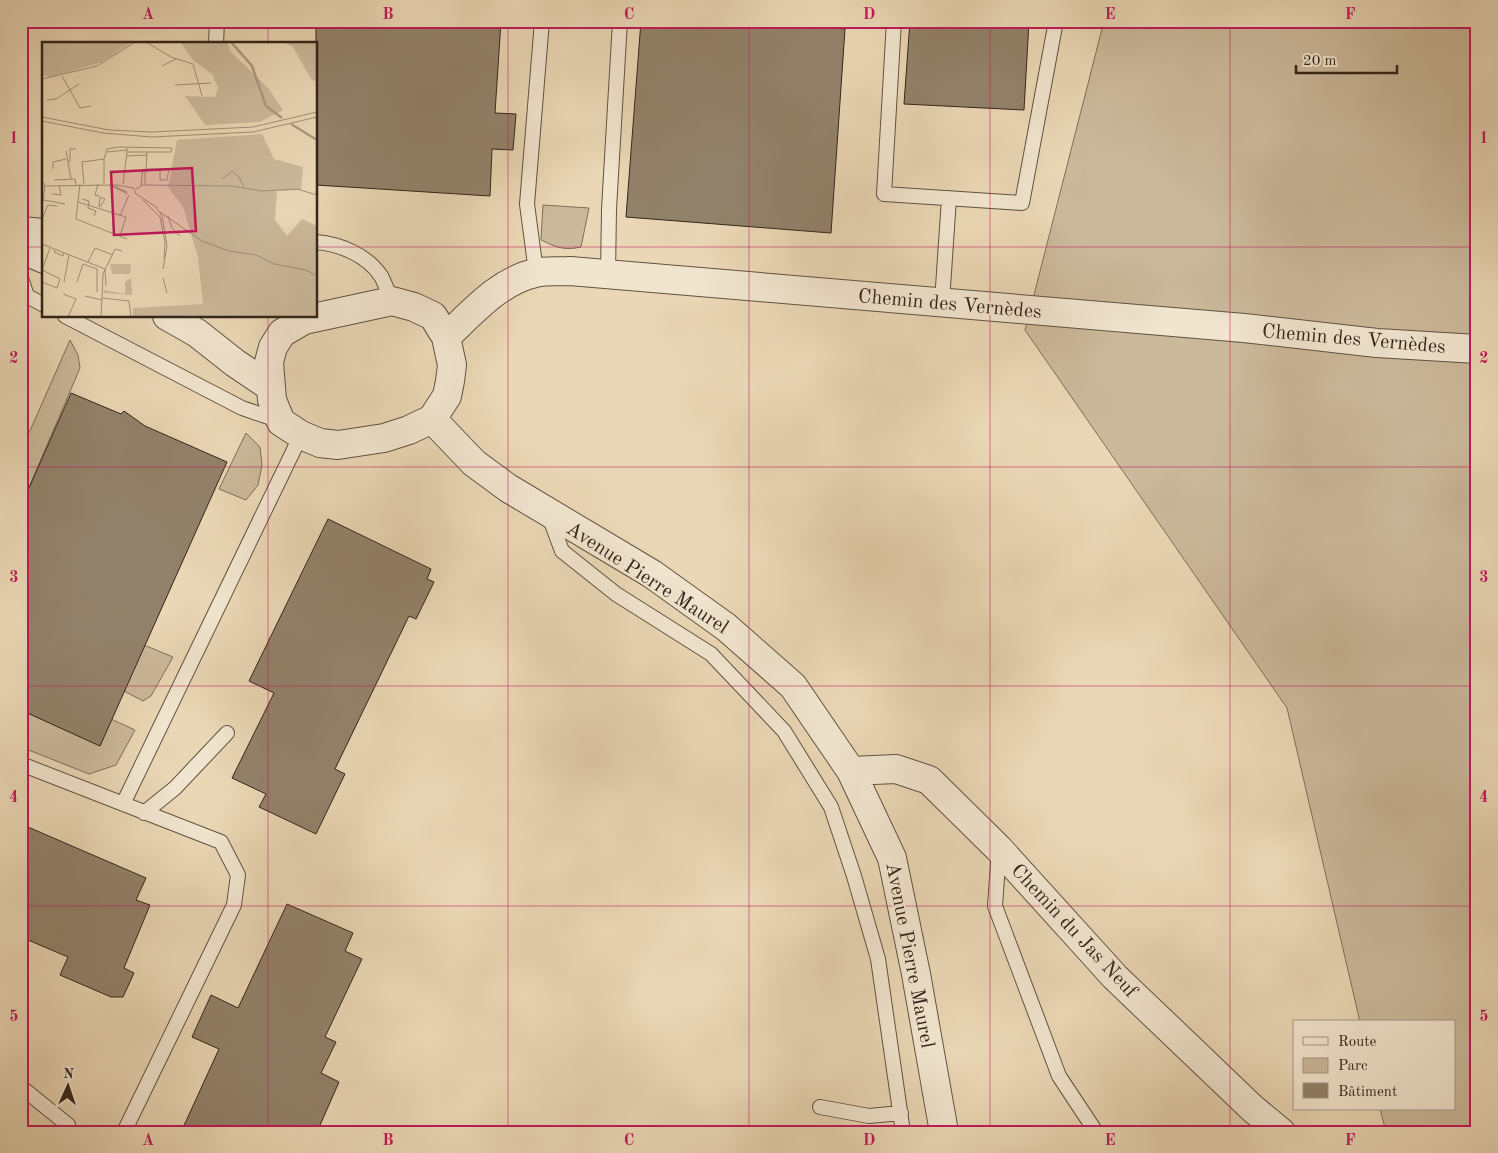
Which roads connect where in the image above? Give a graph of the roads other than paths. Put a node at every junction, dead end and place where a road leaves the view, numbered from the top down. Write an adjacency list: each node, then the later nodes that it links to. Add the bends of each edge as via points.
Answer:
1 (217, 21): 6 (lane)
2 (542, 21): 13 (lane, via 527,204)
3 (620, 21): 14 (lane)
4 (894, 21): 7 (lane, via 884,194)
5 (1056, 21): 7 (lane, via 1022,203)
6 (216, 42)
7 (949, 198): 17 (lane)
8 (21, 231): 9 (street)
9 (42, 233)
10 (318, 242): 16 (lane, via 346,248 365,260 380,275)
11 (21, 249): 12 (street)
12 (42, 258)
13 (536, 272): 14 (street, Chemin des Vernèdes); 23 (street, Chemin des Vernèdes, via 511,282)
14 (608, 274): 17 (street, Chemin des Vernèdes)
15 (21, 278): 18 (lane, via 27,296)
16 (392, 301): 19 (street); 23 (street, via 414,306 432,316)
17 (942, 302): 24 (street, Chemin des Vernèdes, via 1377,343)
18 (42, 304)
19 (326, 307)
20 (69, 318): 27 (lane, via 242,408)
21 (171, 318): 25 (street, via 197,333)
22 (307, 318): 25 (street, via 282,333 273,347)
23 (446, 337): 26 (street, via 452,365 450,381 447,396)
24 (1477, 349)
25 (269, 386): 27 (street, via 272,400)
26 (432, 419): 27 (street, via 384,438 338,445 320,443); 28 (street, Avenue Pierre Maurel, via 474,463)
27 (291, 428): 32 (lane)
28 (547, 511): 31 (street, Avenue Pierre Maurel, via 652,574 726,627 793,686); 37 (lane, via 562,551 616,594 711,654 784,732 831,807 878,959)
29 (227, 733): 33 (lane, via 175,788)
30 (21, 764): 32 (lane)
31 (851, 771): 34 (street, Chemin du Jas Neuf, via 896,769 929,780); 41 (street, Avenue Pierre Maurel, via 892,858)
32 (123, 804): 33 (lane)
33 (144, 813): 39 (lane, via 221,842 238,875 234,905)
34 (999, 848): 42 (lane, via 995,906 1059,1076); 43 (street, Chemin du Jas Neuf, via 1115,977)
35 (21, 1087): 38 (lane, via 68,1125)
36 (820, 1107): 37 (lane, via 869,1116)
37 (900, 1113): 40 (lane)
38 (68, 1132)
39 (124, 1132)
40 (903, 1132)
41 (944, 1132)
42 (1096, 1132)
43 (1281, 1132)

